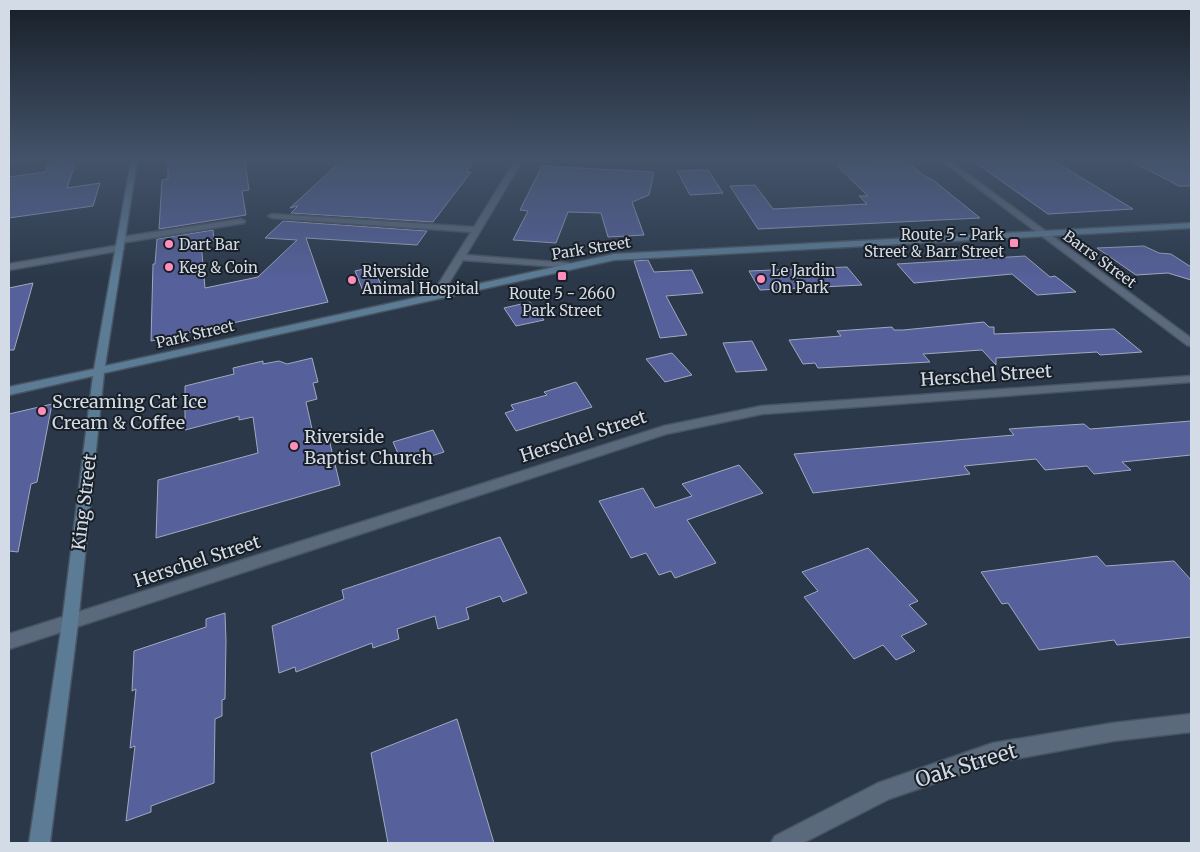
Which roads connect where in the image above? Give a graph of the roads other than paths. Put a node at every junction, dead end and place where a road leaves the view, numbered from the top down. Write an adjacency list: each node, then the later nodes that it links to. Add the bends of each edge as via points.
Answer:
1 (127, 201): 9 (street, King Street)
2 (494, 201): 7 (street)
3 (999, 201): 8 (street, Barrs Street)
4 (272, 216): 7 (street)
5 (241, 221): 9 (street)
6 (1191, 226): 8 (street, Park Street)
7 (476, 230): 10 (street)
8 (1042, 233): 11 (street, Park Street, via 614,257); 14 (street, Barrs Street)
9 (120, 244): 12 (street); 15 (street, King Street)
10 (459, 257): 11 (street); 13 (street)
11 (569, 266): 13 (street, Park Street)
12 (9, 267)
13 (436, 296): 15 (street, Park Street)
14 (1191, 343)
15 (99, 371): 17 (street, Park Street); 18 (street, King Street)
16 (1191, 379): 18 (street, Herschel Street, via 762,410 664,430)
17 (9, 392)
18 (70, 623): 19 (street, Herschel Street); 21 (street, King Street)
19 (9, 642)
20 (1191, 723): 22 (street, Oak Street, via 1114,732 993,753 884,790)
21 (39, 843)
22 (782, 843)

